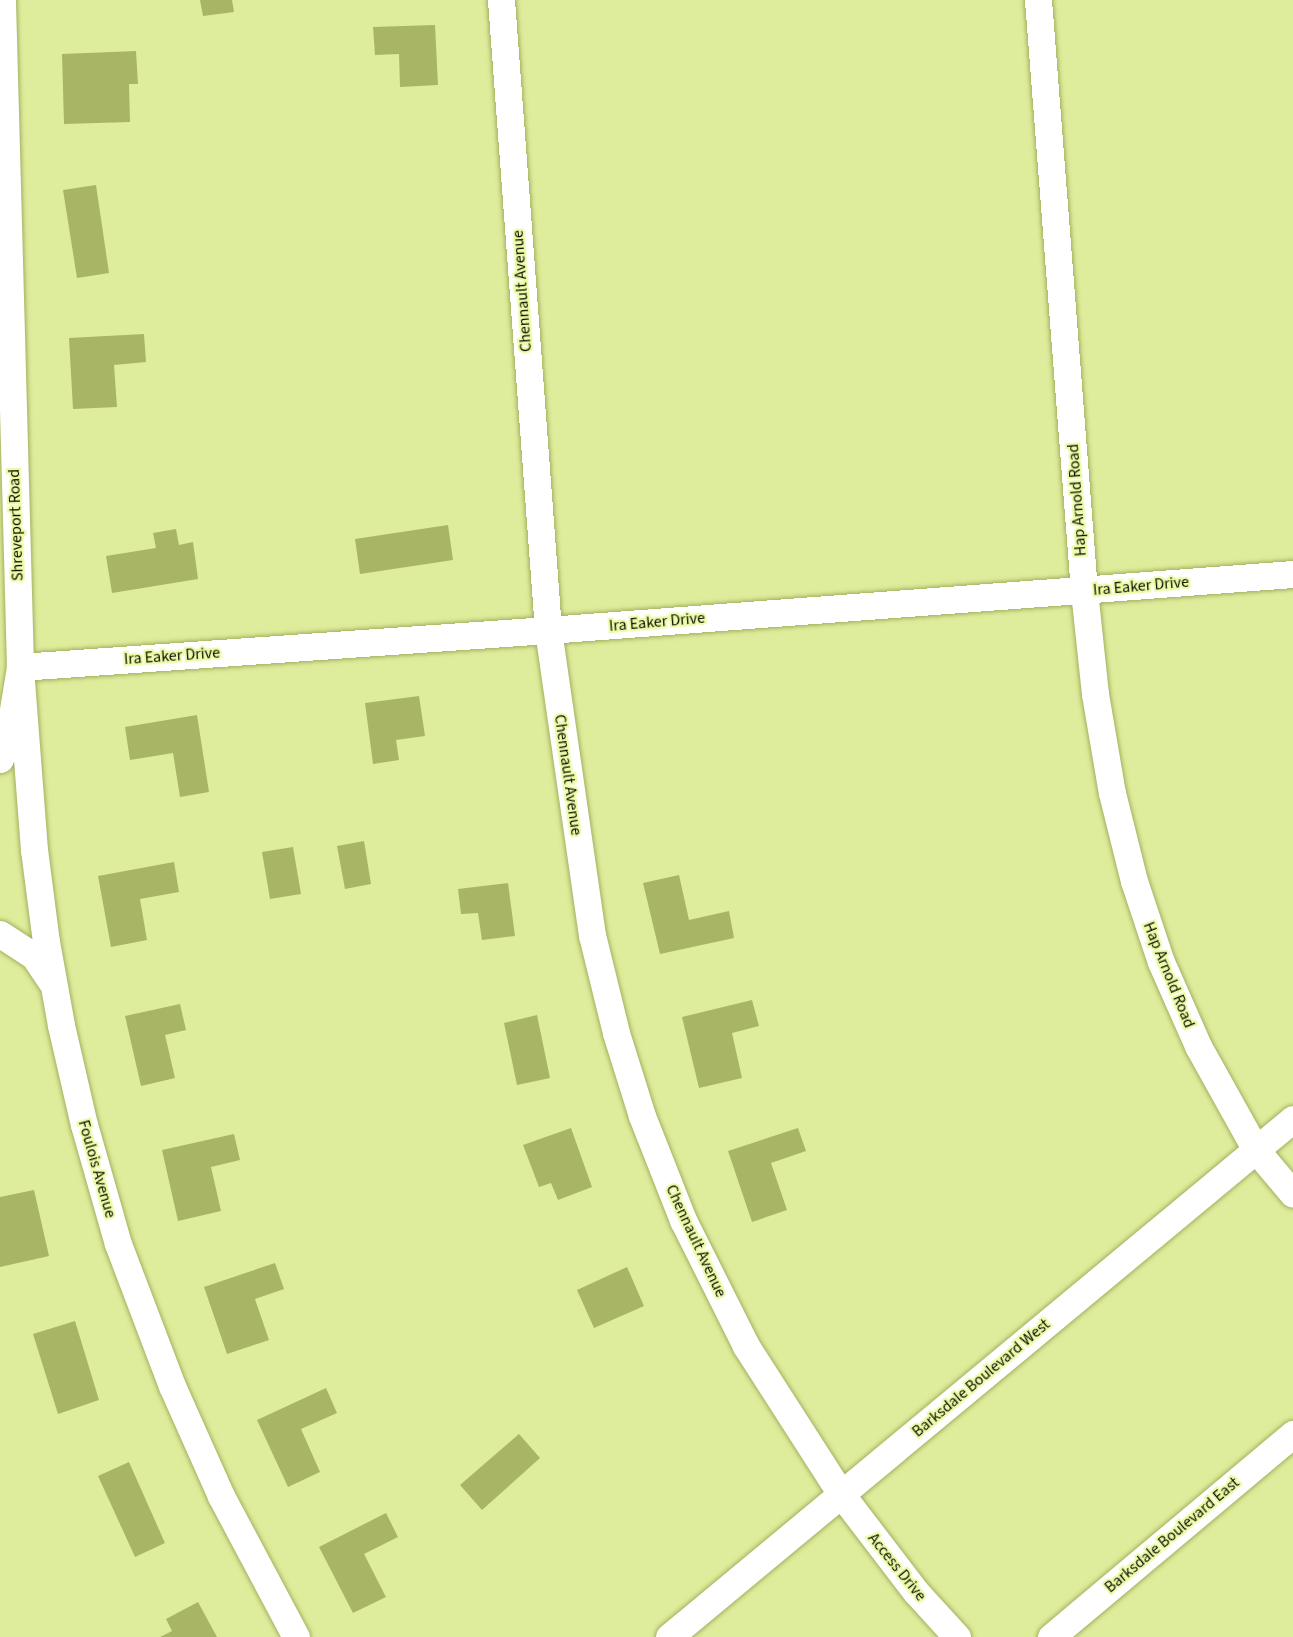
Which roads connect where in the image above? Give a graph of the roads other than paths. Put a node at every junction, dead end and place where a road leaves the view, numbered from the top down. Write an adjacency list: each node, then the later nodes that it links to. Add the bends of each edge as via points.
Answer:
1 (2, 0): 7 (street, Shreveport Road)
2 (501, 0): 6 (street, Chennault Avenue)
3 (1038, 0): 5 (street, Hap Arnold Road)
4 (1293, 573): 5 (street, Ira Eaker Drive)
5 (1084, 591): 6 (street, Ira Eaker Drive); 12 (street, Hap Arnold Road, via 1095,694 1112,793 1134,881 1161,962 1194,1035)
6 (548, 630): 7 (street, Ira Eaker Drive); 15 (street, Chennault Avenue, via 592,935 642,1116 683,1220 746,1346)
7 (20, 667): 8 (street, Shreveport Road, via 9,734); 10 (street, Foulois Avenue, via 34,850)
8 (0, 759)
9 (0, 934): 10 (street, via 34,956)
10 (54, 985): 16 (street, Foulois Avenue, via 84,1125 123,1255 172,1386 221,1496)
11 (1293, 1119): 12 (street, Barksdale Boulevard West)
12 (1256, 1150): 13 (street); 15 (street, Barksdale Boulevard West)
13 (1293, 1194)
14 (1293, 1434): 19 (street, Barksdale Boulevard East)
15 (841, 1494): 17 (street, Barksdale Boulevard West); 18 (street, Access Drive, via 916,1592)
16 (296, 1637)
17 (669, 1637)
18 (957, 1637)
19 (1051, 1637)

